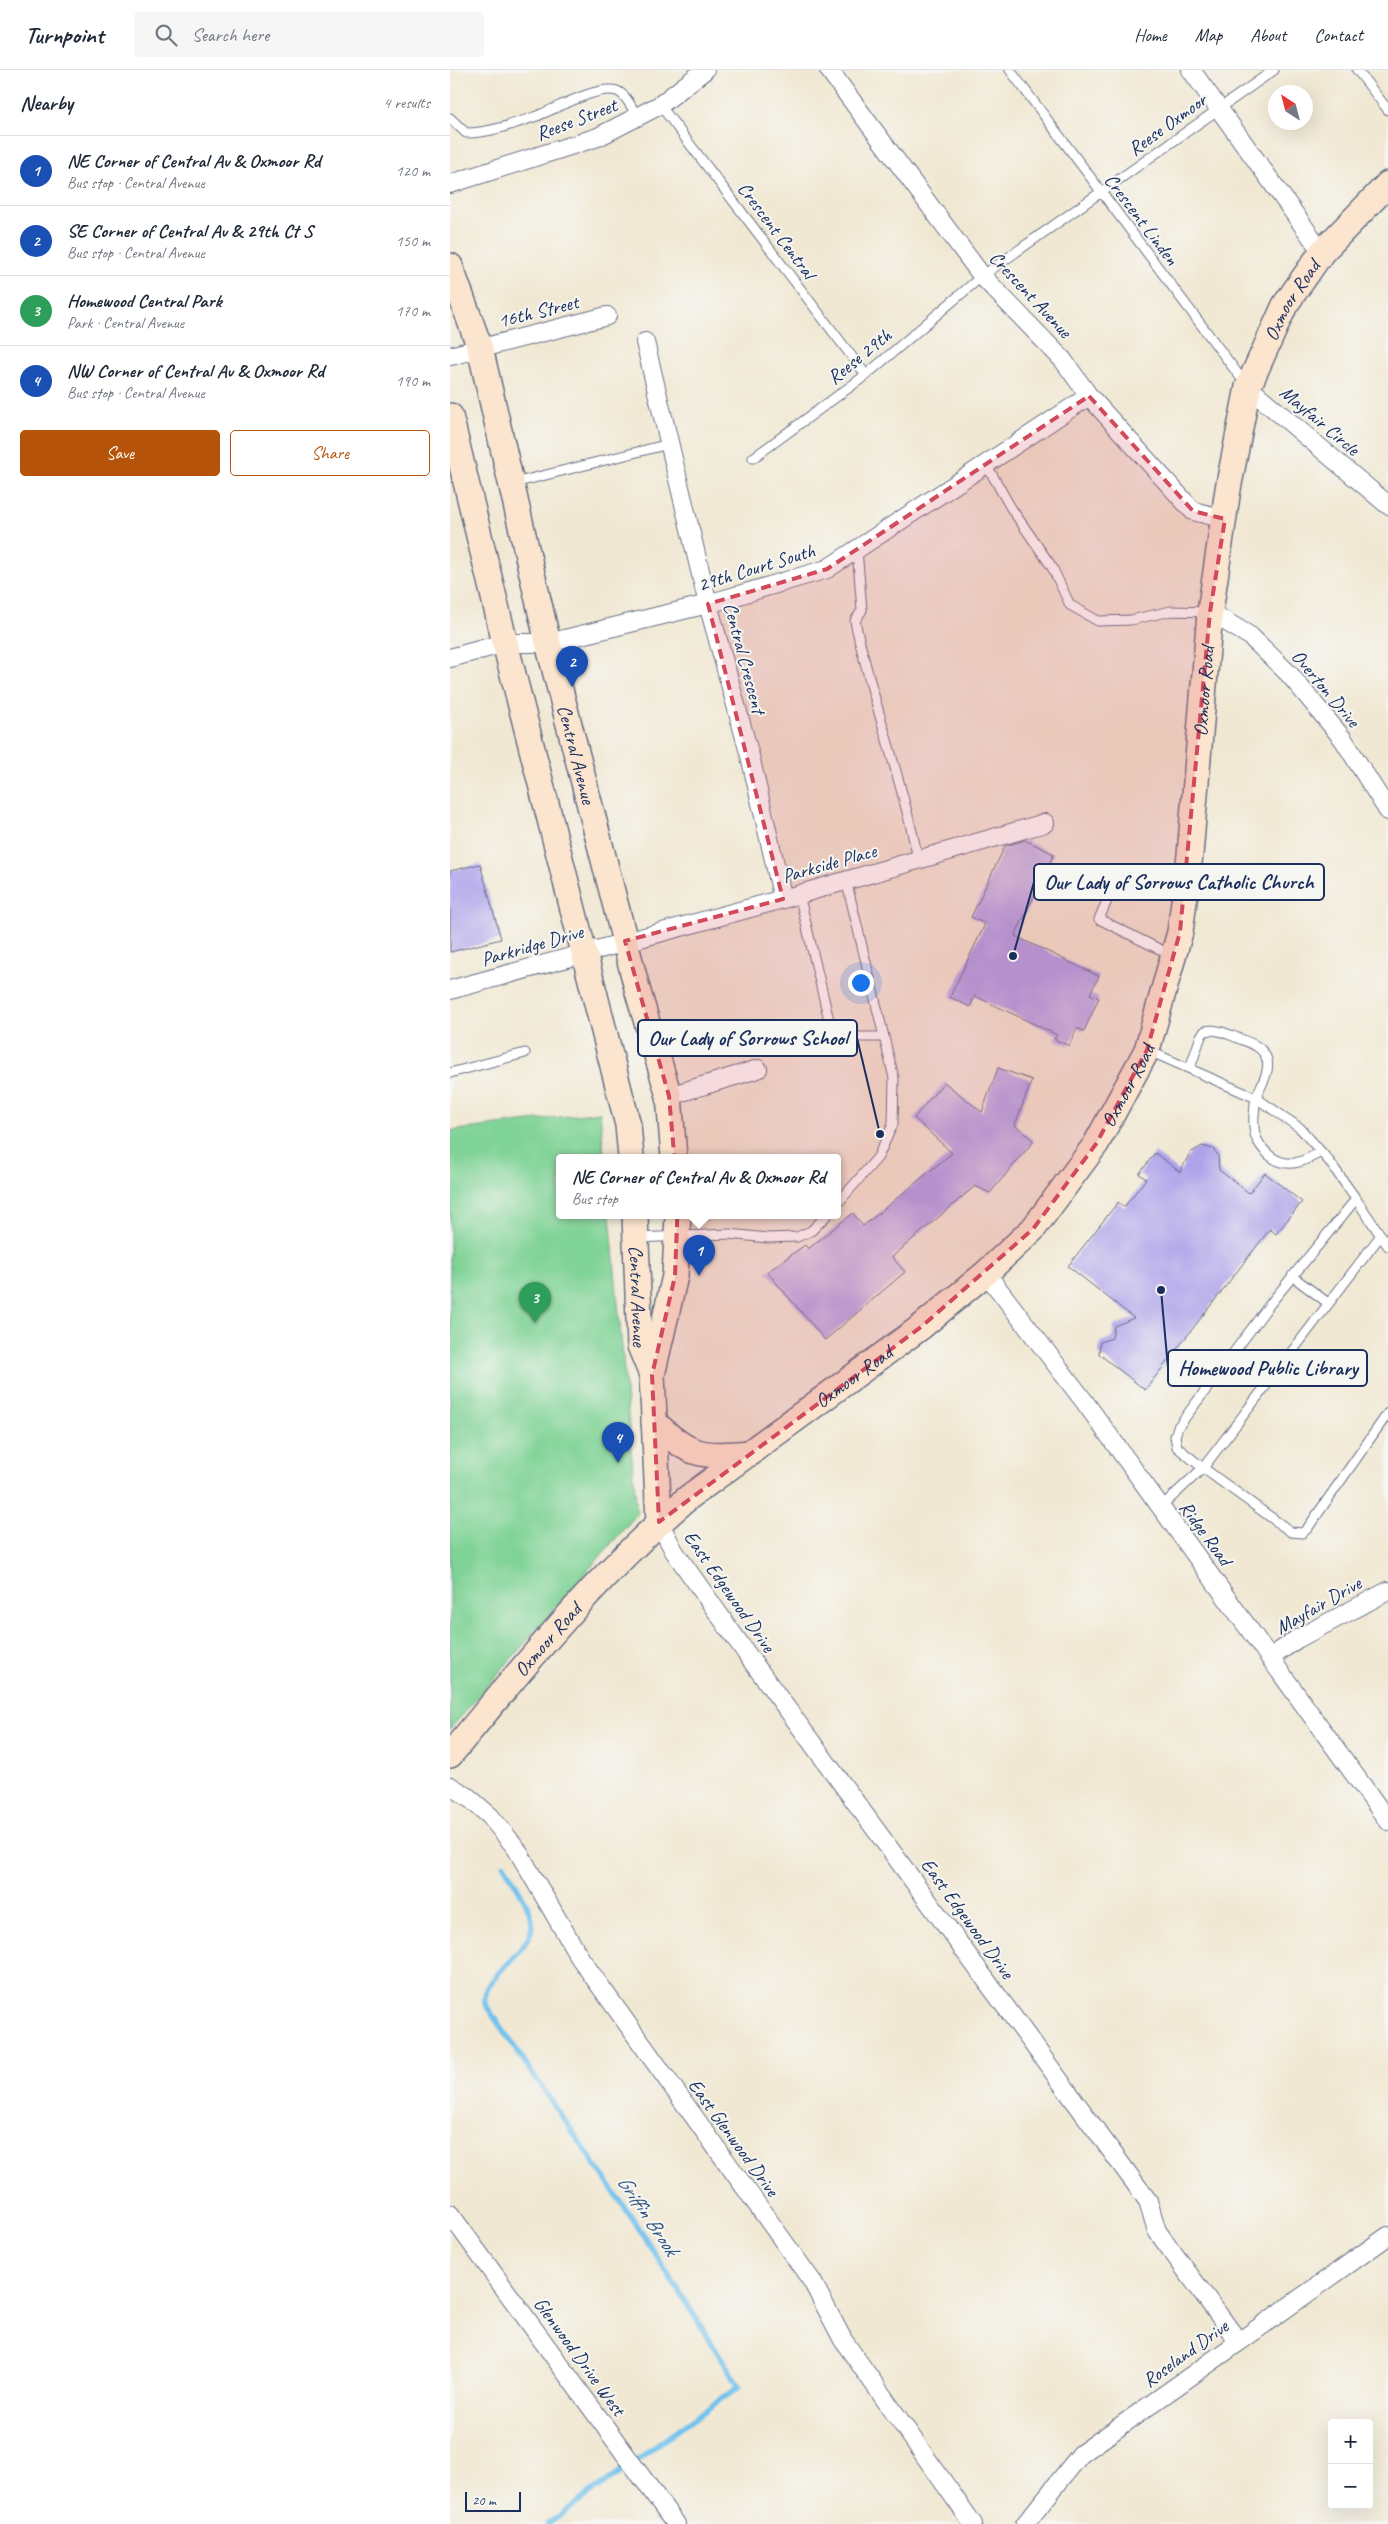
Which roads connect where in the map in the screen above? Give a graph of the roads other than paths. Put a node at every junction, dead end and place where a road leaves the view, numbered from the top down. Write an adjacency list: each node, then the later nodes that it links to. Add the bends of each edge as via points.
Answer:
1 (705, 70): 7 (street, Reese Street)
2 (829, 70): 17 (street, Crescent Avenue)
3 (1010, 70): 14 (lane, Crescent Linden)
4 (1191, 70): 8 (street)
5 (1274, 70): 8 (lane, Reese Oxmoor)
6 (1357, 70): 9 (lane)
7 (660, 105): 11 (street, Reese Street); 22 (lane, Crescent Central)
8 (1220, 108): 14 (lane, Reese Oxmoor); 15 (street)
9 (1388, 110)
10 (450, 118): 11 (lane, via 466,133 479,133 612,90 622,94)
11 (638, 118): 12 (street, Reese Street, via 598,137)
12 (450, 184)
13 (1388, 184): 15 (main road, Oxmoor Road)
14 (1101, 194): 17 (lane, Reese Oxmoor); 23 (lane, Crescent Linden)
15 (1322, 252): 23 (main road, Oxmoor Road, via 1285,305)
16 (450, 266): 20 (main road, Central Avenue)
17 (982, 276): 22 (lane, Reese 29th); 24 (street, Crescent Avenue, via 1064,360)
18 (607, 316): 20 (street, 16th Street)
19 (644, 342): 26 (street, Central Crescent)
20 (480, 348): 21 (street, 16th Street); 29 (main road, Central Avenue)
21 (450, 356)
22 (866, 375): 27 (lane, Reese 29th)
23 (1248, 387): 30 (street, Mayfair Circle); 31 (main road, Oxmoor Road)
24 (1089, 396): 28 (street, 29th Court South); 31 (street, Crescent Avenue, via 1193,511)
25 (450, 416): 35 (main road, Central Avenue)
26 (669, 444): 29 (lane); 33 (street, Central Crescent)
27 (753, 458)
28 (986, 464): 32 (street, 29th Court South); 34 (lane, via 1011,508 1052,567 1070,605 1098,621 1131,620 1171,611)
29 (511, 483): 36 (main road, Central Avenue)
30 (1388, 505)
31 (1225, 519): 34 (main road, Oxmoor Road)
32 (857, 549): 33 (street, 29th Court South, via 827,570); 40 (lane, via 862,610 855,621 864,665 911,824)
33 (708, 604): 36 (street, 29th Court South); 43 (street, Central Crescent)
34 (1210, 612): 38 (street, Overton Drive, via 1250,636 1290,675 1342,739); 46 (main road, Oxmoor Road, via 1190,855)
35 (505, 643): 36 (street, 29th Court South); 37 (street, 29th Court South); 45 (main road, Central Avenue)
36 (548, 643): 44 (main road, Central Avenue)
37 (450, 658)
38 (1388, 811)
39 (1045, 822): 40 (street, Parkside Place)
40 (918, 859): 41 (street, Parkside Place)
41 (846, 880): 43 (street, Parkside Place); 48 (lane)
42 (1113, 887): 46 (lane, via 1099,920)
43 (791, 896): 44 (street, Parkside Place); 48 (lane, via 833,1037)
44 (625, 941): 45 (street, Parkridge Drive); 54 (main road, Central Avenue)
45 (585, 952): 47 (street, Parkridge Drive); 57 (main road, Central Avenue, via 628,1125)
46 (1174, 956): 49 (main road, Oxmoor Road)
47 (450, 990)
48 (884, 1037): 60 (lane, via 894,1078 894,1124 878,1158)
49 (1147, 1050): 51 (lane); 66 (main road, Oxmoor Road, via 1096,1144 1033,1229)
50 (525, 1053): 53 (lane)
51 (1190, 1068): 55 (lane); 55 (lane, via 1205,1031 1221,1031 1257,1046 1263,1051 1268,1072)
52 (758, 1069): 54 (street)
53 (450, 1074)
54 (669, 1096): 58 (main road, Central Avenue)
55 (1256, 1098): 56 (lane, via 1300,1128); 56 (lane, via 1253,1133 1259,1146 1276,1160 1291,1165)
56 (1321, 1152): 59 (lane)
57 (631, 1154)
58 (674, 1154)
59 (1356, 1199): 64 (lane); 67 (lane)
60 (841, 1200)
61 (823, 1219): 62 (lane, via 811,1231 797,1236)
62 (679, 1225): 63 (lane); 69 (main road, Central Avenue, via 676,1276)
63 (636, 1226): 69 (main road, Central Avenue, via 640,1346)
64 (1381, 1235): 65 (lane); 68 (lane)
65 (1388, 1246)
66 (986, 1273): 72 (main road, Oxmoor Road, via 921,1327); 74 (street, Ridge Road)
67 (1292, 1276): 68 (lane); 73 (lane, via 1178,1427 1175,1436 1177,1447)
68 (1328, 1303): 73 (lane)
69 (652, 1375): 71 (main road, Central Avenue)
70 (1388, 1413): 73 (lane, via 1302,1533 1291,1532)
71 (654, 1422): 72 (main road, via 676,1442 696,1453 715,1456); 75 (main road, Central Avenue)
72 (751, 1453): 75 (main road, Oxmoor Road)
73 (1203, 1468): 74 (lane)
74 (1161, 1507): 77 (street, Ridge Road)
75 (659, 1522): 78 (main road, Oxmoor Road, via 555,1630); 83 (street, East Edgewood Drive, via 674,1551 755,1665 1148,2202 1156,2231)
76 (1388, 1591): 77 (street, Mayfair Drive, via 1297,1639)
77 (1270, 1658): 80 (street, Ridge Road)
78 (450, 1755)
79 (450, 1786): 85 (street, East Glenwood Drive, via 490,1816 516,1848 580,1958 812,2281 843,2340)
80 (1388, 1821)
81 (450, 2214): 84 (street, Glenwood Drive West)
82 (1388, 2236): 83 (street, Roseland Drive)
83 (1238, 2341): 86 (street, Roseland Drive, via 1081,2454)
84 (676, 2524)
85 (973, 2524)
86 (1025, 2524)

